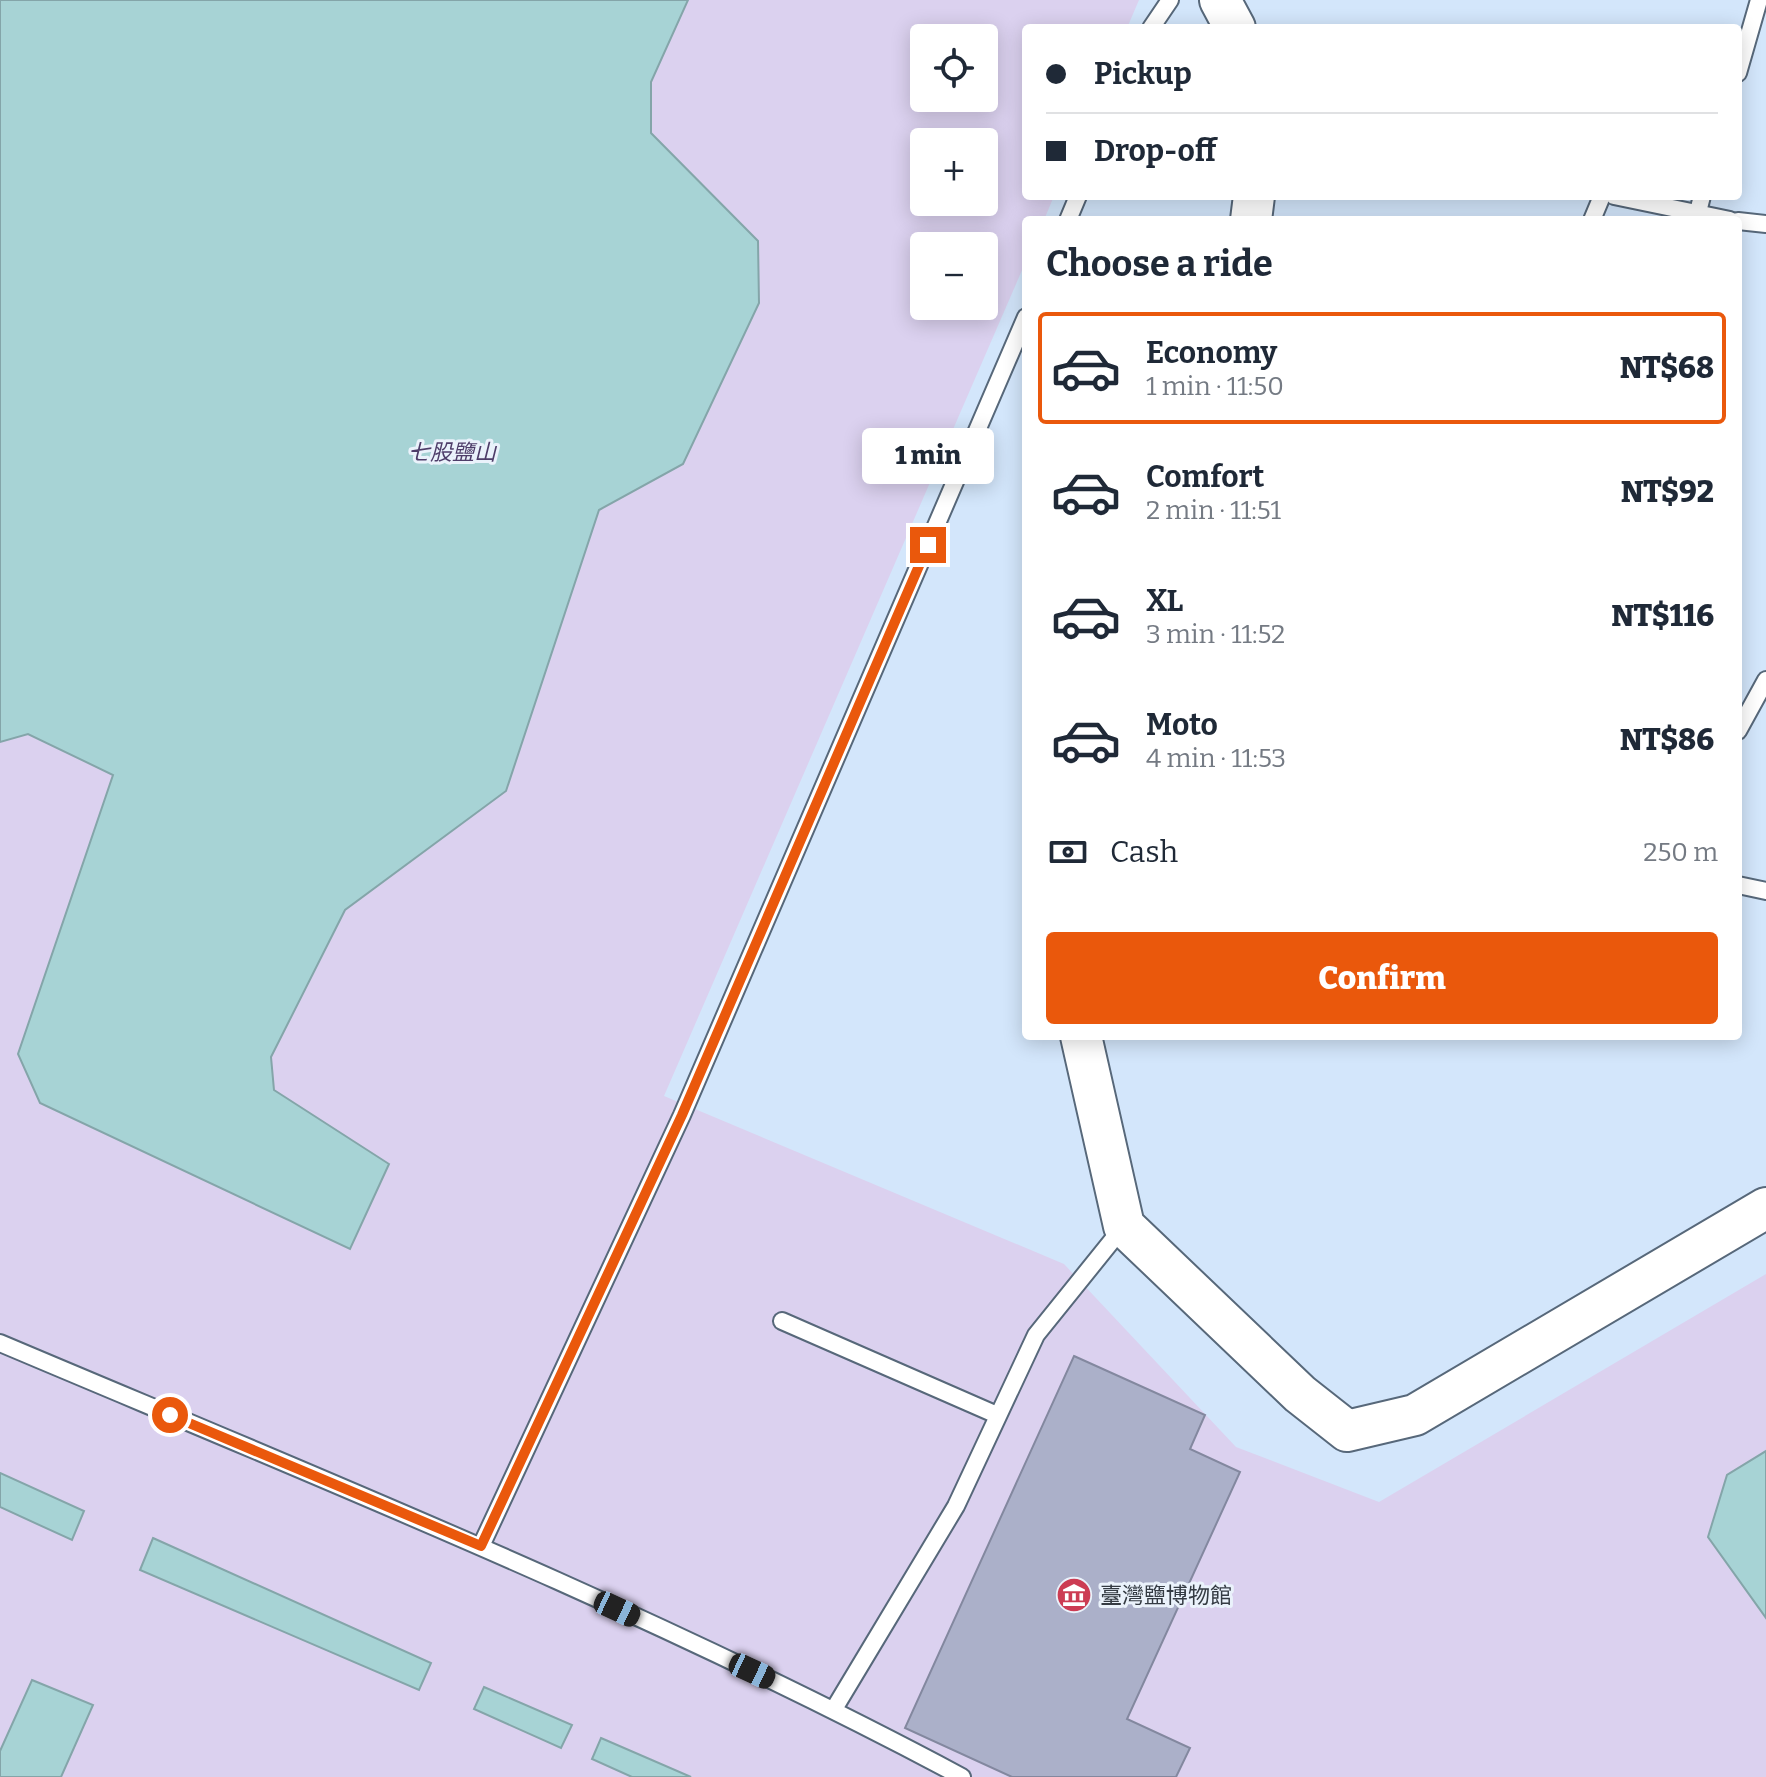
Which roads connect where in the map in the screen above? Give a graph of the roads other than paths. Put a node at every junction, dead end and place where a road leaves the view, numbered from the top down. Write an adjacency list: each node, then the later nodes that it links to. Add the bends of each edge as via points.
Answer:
1 (1170, 0): 4 (lane)
2 (1220, 0): 5 (street)
3 (1759, 0): 6 (lane)
4 (1154, 24)
5 (1233, 24)
6 (1742, 59)
7 (1631, 200): 9 (lane)
8 (1701, 200): 9 (lane)
9 (1697, 216)
10 (1742, 221): 11 (lane)
11 (1766, 224)
12 (1022, 326): 23 (lane, via 682,1115)
13 (1766, 680): 14 (lane)
14 (1742, 724)
15 (1742, 886): 16 (lane)
16 (1766, 891)
17 (1082, 1040): 19 (street)
18 (1766, 1208): 19 (street, via 1415,1415 1347,1431 1300,1394)
19 (1124, 1226): 22 (lane, via 1036,1335)
20 (782, 1321): 22 (lane)
21 (0, 1343): 23 (lane)
22 (997, 1415): 24 (lane, via 956,1506)
23 (481, 1546): 24 (lane)
24 (834, 1709): 25 (lane)
25 (962, 1777)

